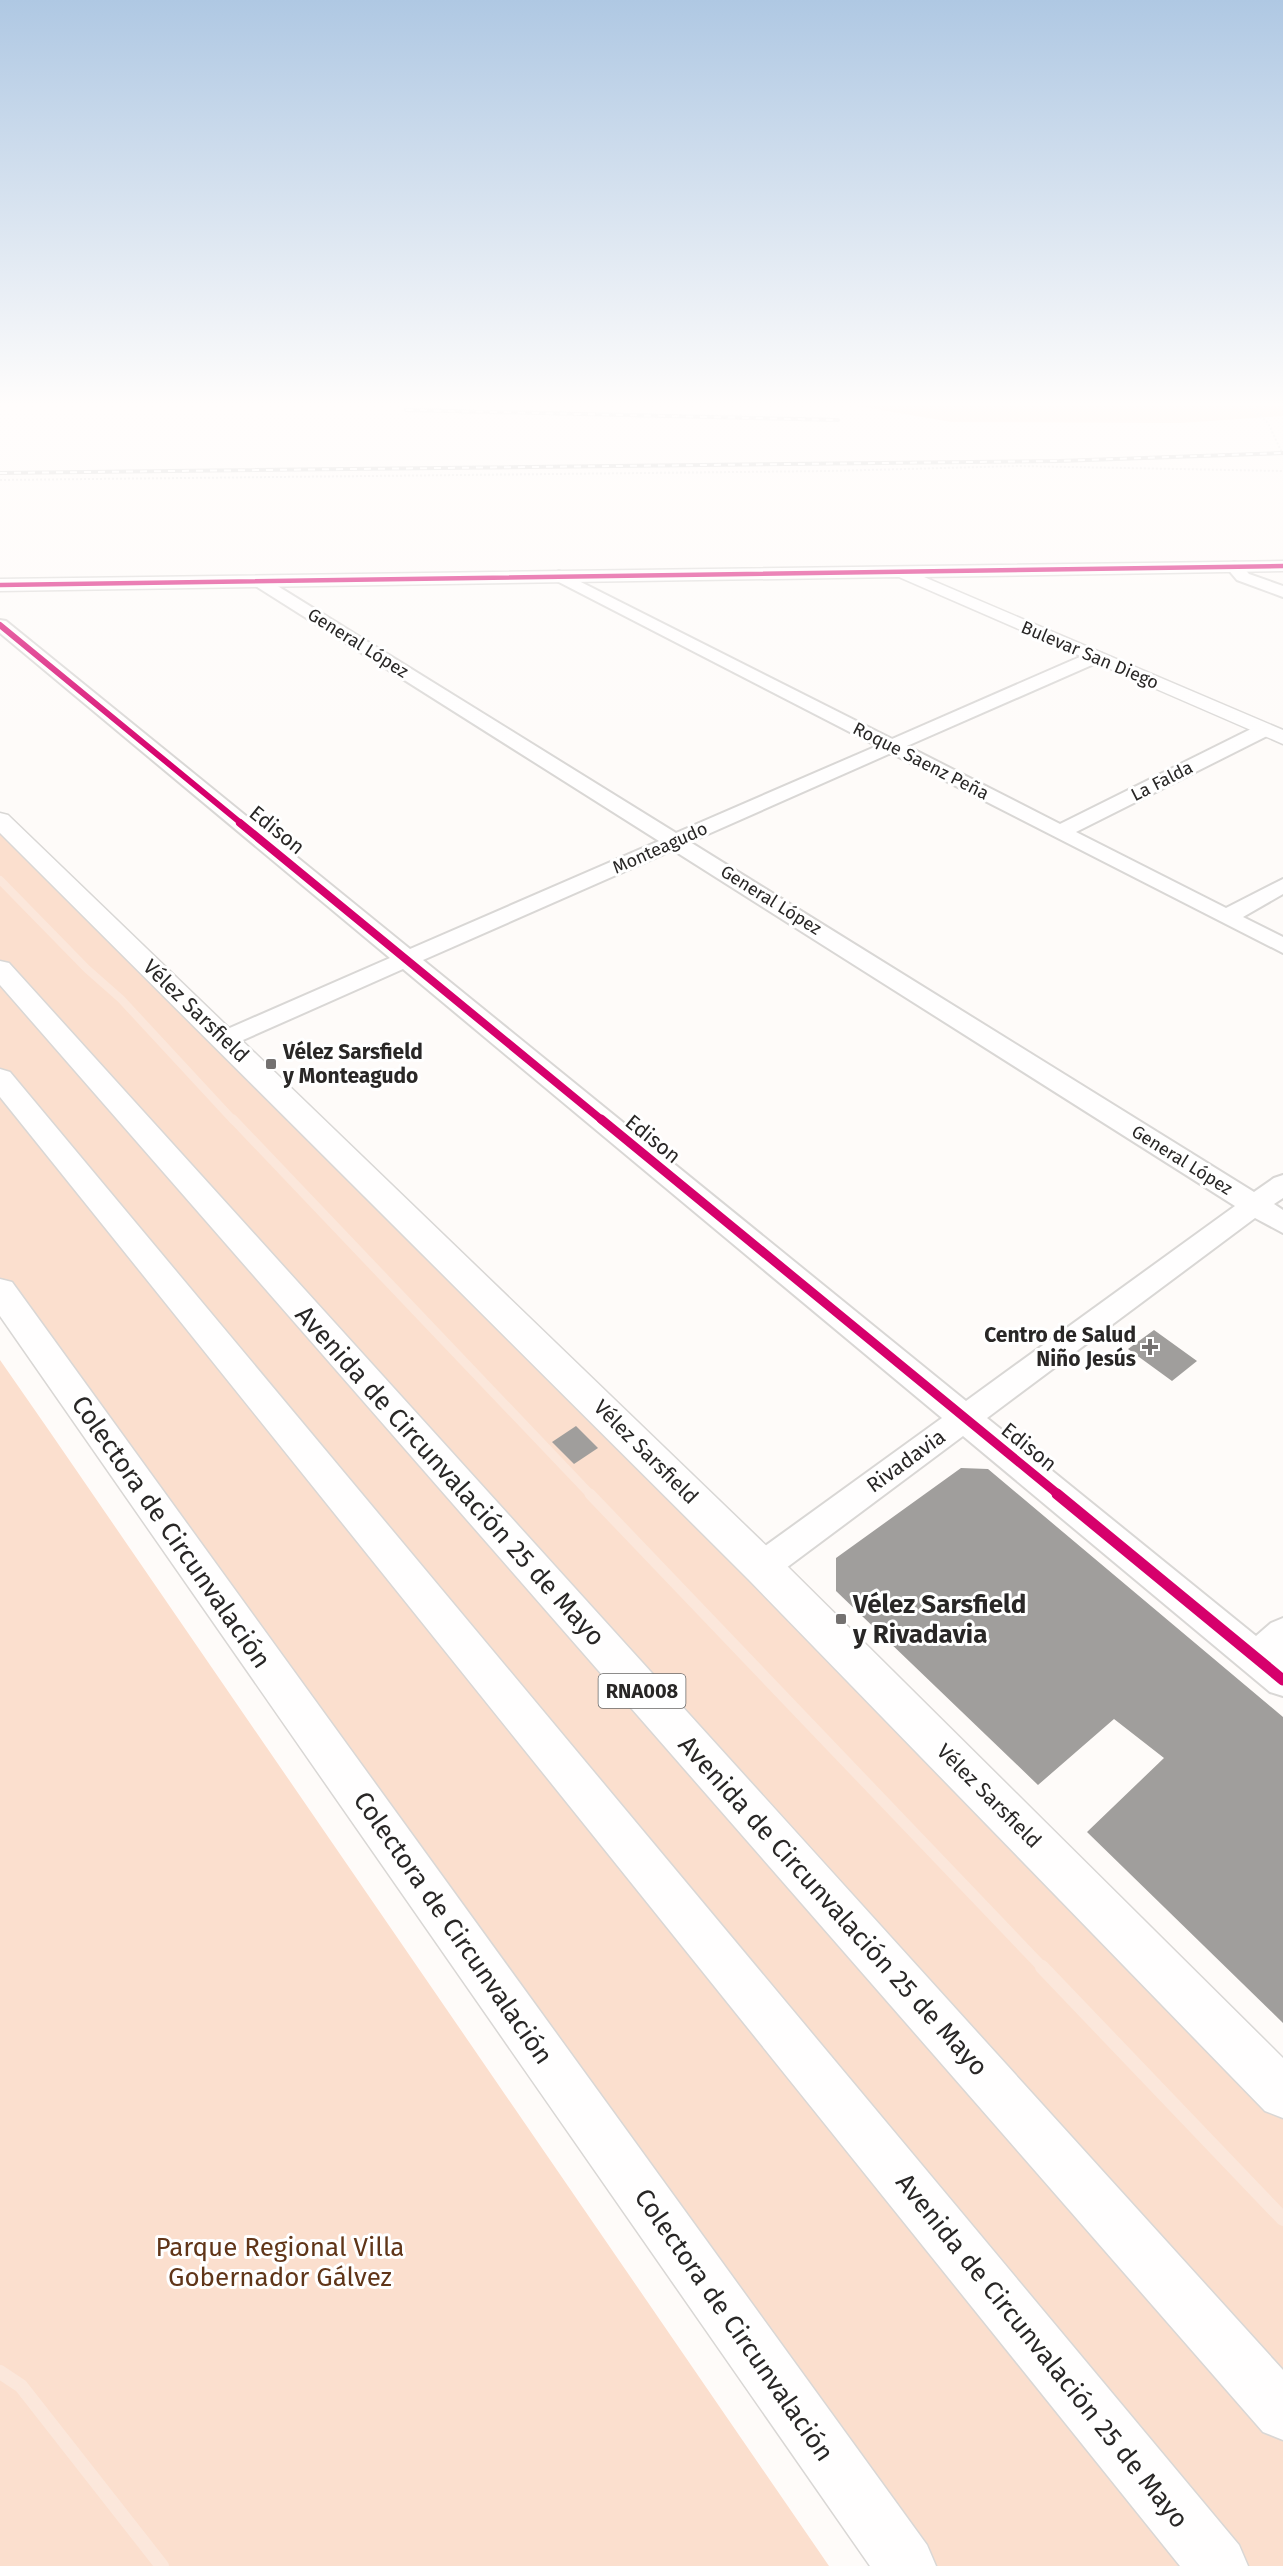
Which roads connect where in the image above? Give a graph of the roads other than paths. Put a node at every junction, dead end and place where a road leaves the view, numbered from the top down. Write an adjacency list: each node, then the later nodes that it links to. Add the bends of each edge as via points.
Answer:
1 (1234, 567): 2 (main road); 3 (main road); 7 (street, via 1243,577)
2 (1283, 567)
3 (897, 572): 4 (main road); 9 (main road, Bulevar San Diego)
4 (559, 576): 5 (main road); 12 (street, Roque Saenz Peña)
5 (257, 580): 6 (main road); 15 (street, General López)
6 (0, 585)
7 (1283, 592)
8 (0, 625): 19 (street, Edison)
9 (1095, 657): 10 (main road, Bulevar San Diego); 12 (street, Monteagudo)
10 (1264, 730): 11 (main road, Bulevar San Diego); 14 (street, La Falda)
11 (1283, 738)
12 (892, 746): 14 (street, Roque Saenz Peña); 15 (street, Monteagudo)
13 (0, 820): 21 (main road, Vélez Sarsfield)
14 (1060, 832): 17 (street, Roque Saenz Peña)
15 (676, 841): 19 (street, Monteagudo); 24 (street, General López)
16 (1283, 885): 17 (street)
17 (1226, 917): 18 (street, Roque Saenz Peña)
18 (1283, 946)
19 (406, 960): 21 (street, Monteagudo); 27 (street, Edison)
20 (0, 969): 33 (main road, Avenida de Circunvalación 25 de Mayo / RNA008)
21 (225, 1039): 28 (main road, Vélez Sarsfield)
22 (0, 1078): 35 (main road, Avenida de Circunvalación 25 de Mayo)
23 (1283, 1184): 24 (street, Rivadavia)
24 (1254, 1205): 25 (street, General López); 27 (street, Rivadavia)
25 (1283, 1224)
26 (0, 1291): 34 (main road, Colectora de Circunvalación)
27 (965, 1418): 28 (street, Rivadavia); 30 (street, Edison)
28 (762, 1567): 32 (main road, Vélez Sarsfield)
29 (1283, 1634): 30 (street)
30 (1257, 1658): 31 (street, Edison)
31 (1283, 1680)
32 (1283, 2093)
33 (1283, 2412)
34 (906, 2566)
35 (1218, 2566)

